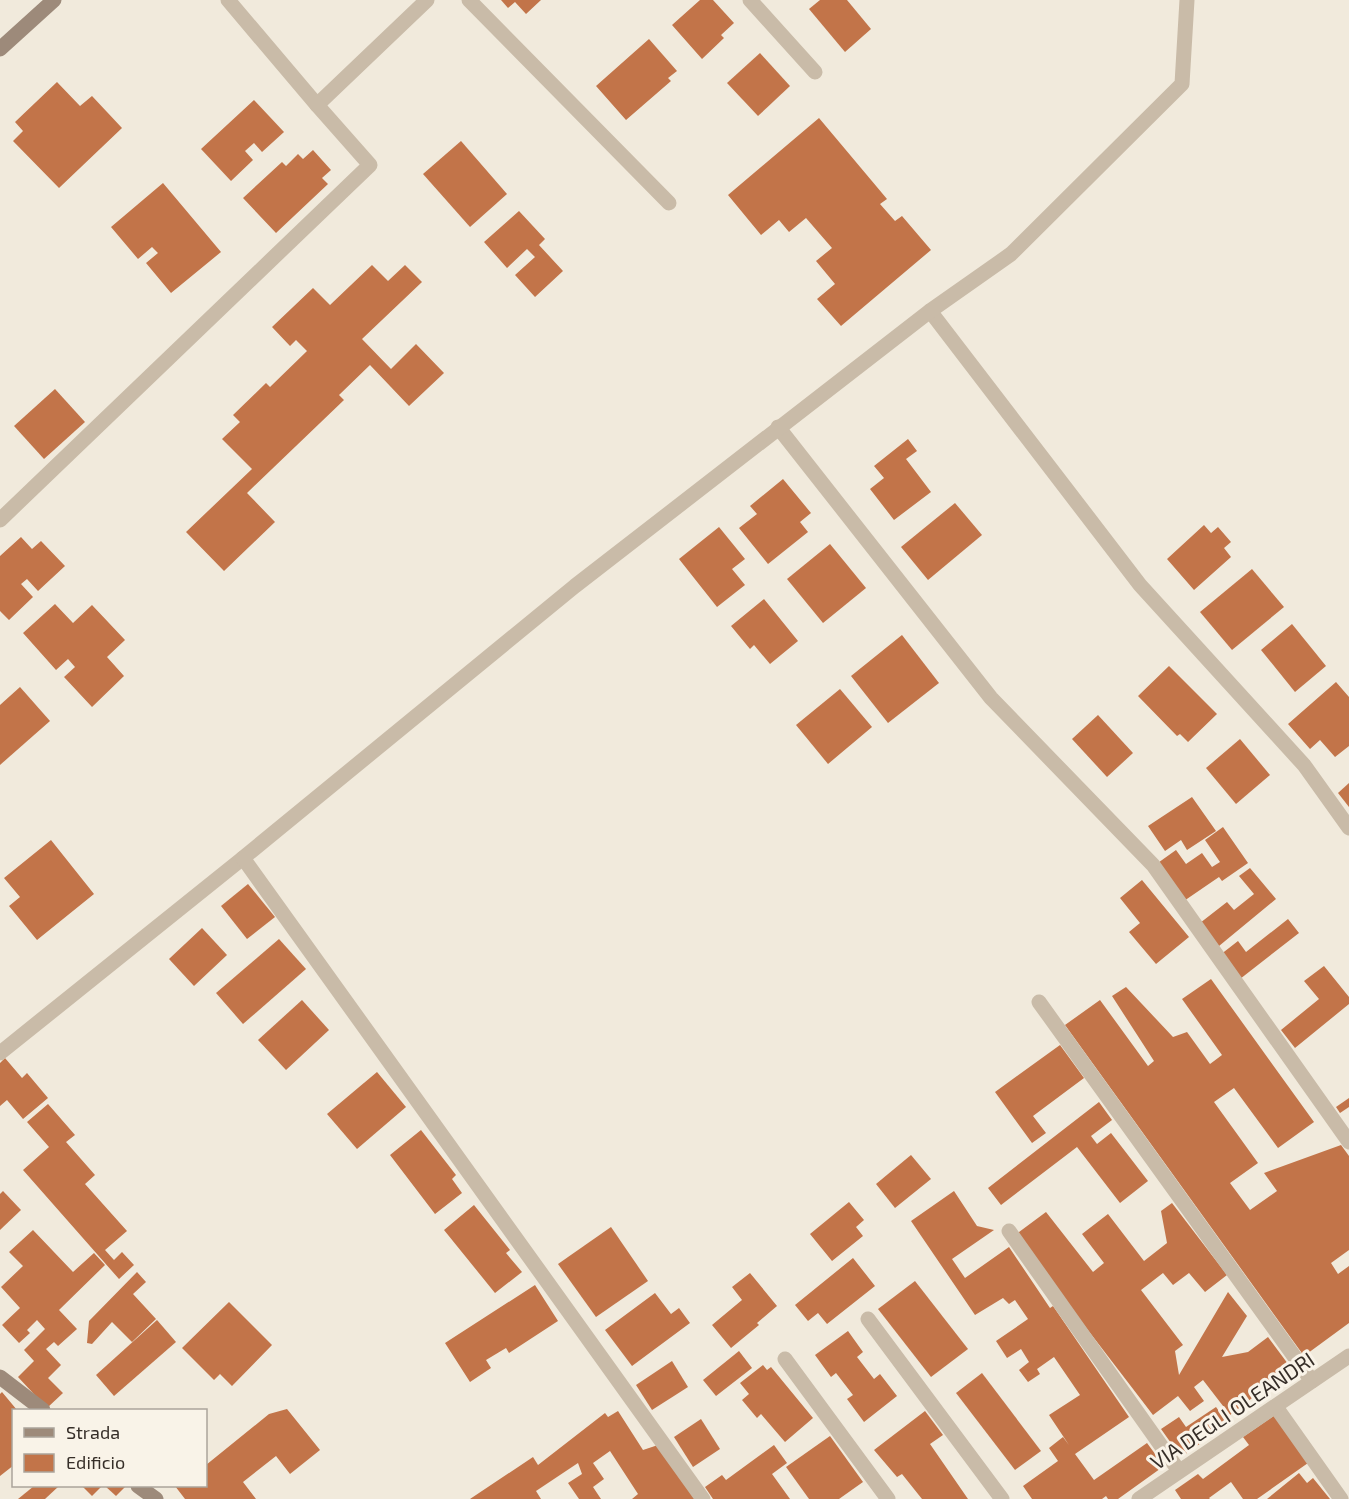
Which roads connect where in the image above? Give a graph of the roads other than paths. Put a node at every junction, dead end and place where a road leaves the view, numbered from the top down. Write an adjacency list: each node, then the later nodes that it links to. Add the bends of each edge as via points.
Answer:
1 (54, 0): 7 (street)
2 (228, 0): 9 (street)
3 (428, 0): 9 (street)
4 (469, 0): 10 (street)
5 (750, 0): 8 (street)
6 (1187, 0): 11 (street, via 1182,84 1011,254)
7 (0, 49)
8 (815, 72)
9 (317, 105): 13 (street, via 370,165)
10 (669, 203)
11 (930, 311): 12 (street); 14 (street, via 1140,585 1304,765)
12 (778, 427): 15 (street, via 574,586); 18 (street, via 991,698 1154,865)
13 (0, 520)
14 (1349, 828)
15 (243, 858): 17 (street); 31 (street)
16 (1039, 1002): 24 (street)
17 (0, 1053)
18 (1349, 1142)
19 (1009, 1232): 27 (street)
20 (868, 1319): 33 (street)
21 (1349, 1356): 24 (street, VIA DEGLI OLEANDRI)
22 (785, 1359): 32 (street)
23 (0, 1377): 26 (street)
24 (1312, 1381): 25 (street, VIA DEGLI OLEANDRI)
25 (1276, 1407): 27 (street, VIA DEGLI OLEANDRI); 35 (street)
26 (42, 1409)
27 (1179, 1472): 29 (street, VIA DEGLI OLEANDRI)
28 (141, 1487): 30 (street)
29 (1156, 1494): 34 (street, VIA DEGLI OLEANDRI)
30 (156, 1499)
31 (703, 1499)
32 (888, 1499)
33 (1002, 1499)
34 (1140, 1499)
35 (1341, 1499)

